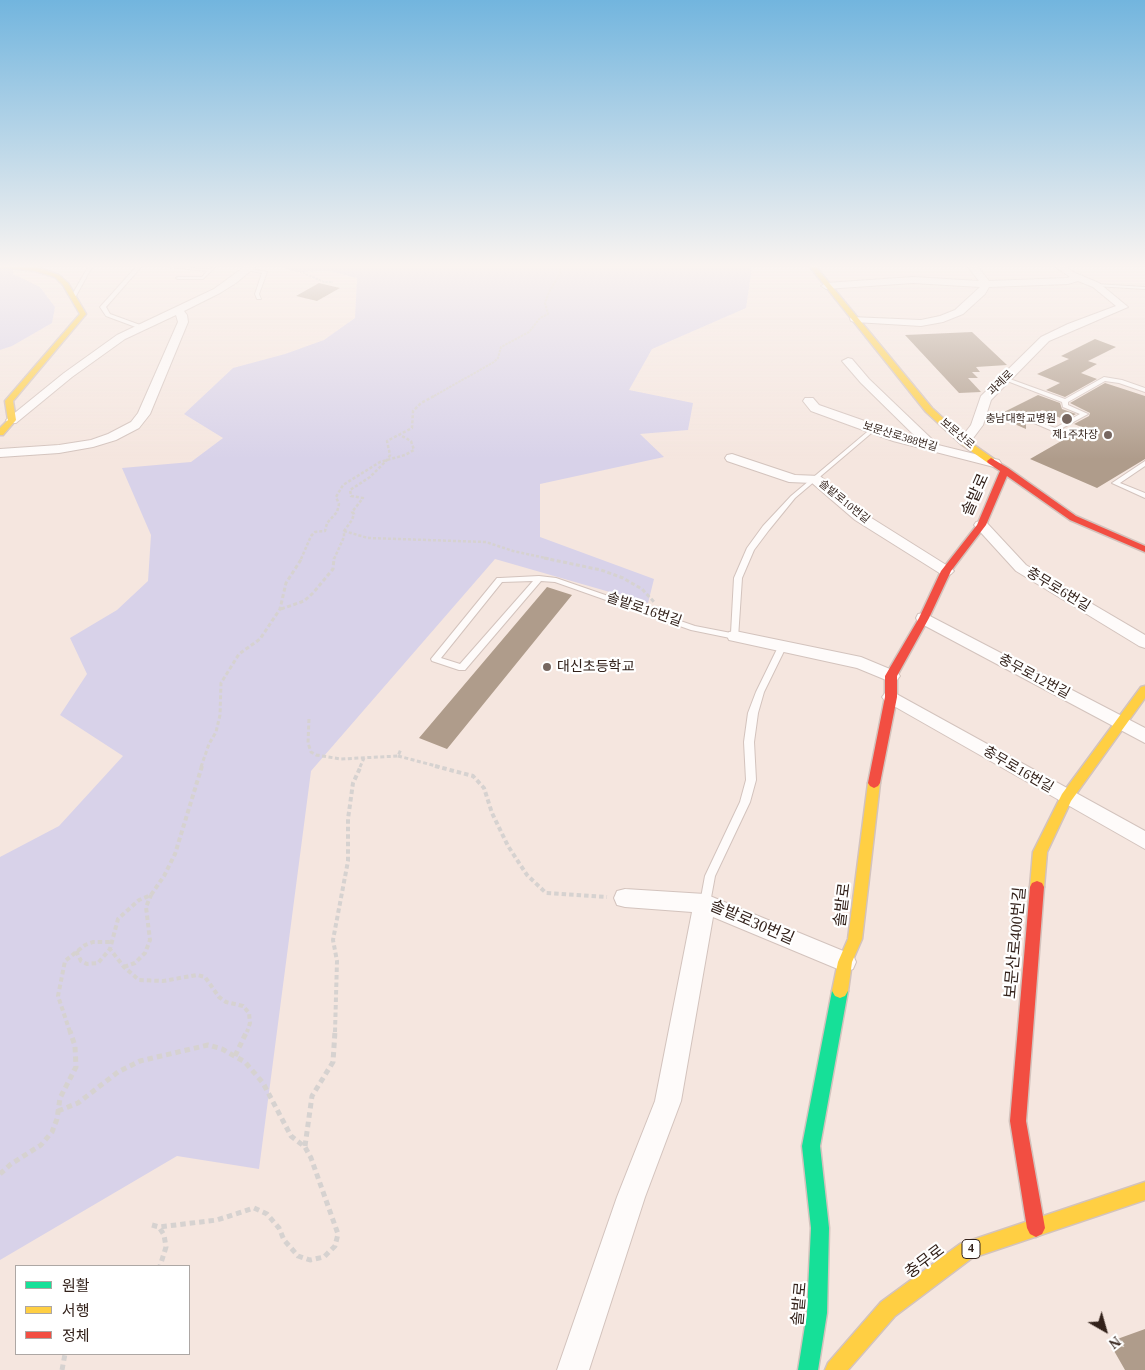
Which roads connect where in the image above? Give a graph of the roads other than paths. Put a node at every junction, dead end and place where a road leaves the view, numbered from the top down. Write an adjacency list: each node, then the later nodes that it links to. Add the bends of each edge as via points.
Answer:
1 (69, 331): 11 (main road, via 9,401)
2 (133, 331): 11 (street, via 68,375)
3 (179, 331): 17 (street, via 144,414 135,425 93,443)
4 (866, 331): 15 (main road, 보문산로, via 929,410)
5 (1062, 331): 7 (street, 과례로, via 1045,339)
6 (848, 360): 16 (street, via 909,425)
7 (1005, 379): 10 (lane); 15 (street, 과례로, via 985,399 977,425)
8 (1145, 390): 10 (lane, via 1104,379)
9 (809, 401): 13 (street, 보문산로388번길, via 815,408)
10 (1065, 401): 12 (lane, via 1065,406 1085,414 1055,430)
11 (12, 420): 14 (main road)
12 (1037, 423)
13 (873, 429): 16 (street, 보문산로388번길); 21 (lane)
14 (0, 433)
15 (964, 442): 20 (main road, 보문산로)
16 (939, 449): 20 (street, 보문산로388번길)
17 (0, 453)
18 (732, 458): 21 (street, 솔밭로10번길, via 794,479)
19 (1145, 463): 22 (lane, via 1115,483)
20 (999, 466): 23 (main road, 솔밭로); 24 (main road, 보문산로, via 1074,518)
21 (815, 479): 25 (street, 솔밭로10번길, via 860,517); 28 (lane, via 793,497 750,550 738,578)
22 (1145, 496)
23 (981, 525): 25 (main road, 솔밭로); 29 (street, 충무로6번길, via 1021,568)
24 (1145, 549)
25 (946, 571): 27 (main road, 솔밭로)
26 (539, 578): 26 (lane, 솔밭로16번길, via 462,668 435,659 500,580); 28 (lane, 솔밭로16번길, via 556,580 694,628)
27 (924, 618): 31 (main road, 솔밭로); 34 (street, 충무로12번길)
28 (735, 636): 30 (street, 솔밭로16번길)
29 (1145, 642)
30 (782, 647): 31 (street, 솔밭로16번길, via 860,663); 39 (lane, via 753,713 749,742 751,780 745,802 710,876)
31 (891, 676): 33 (main road, 솔밭로)
32 (1145, 690): 34 (main road, 보문산로400번길)
33 (891, 697): 36 (street, 충무로16번길); 40 (main road, 솔밭로, via 877,762 855,939)
34 (1121, 723): 35 (street, 충무로12번길); 36 (main road, 보문산로400번길)
35 (1145, 736)
36 (1066, 798): 37 (street, 충무로16번길); 42 (main road, 보문산로400번길, via 1040,852 1018,1121)
37 (1145, 841)
38 (626, 898): 39 (street, 솔밭로30번길)
39 (705, 903): 40 (street, 솔밭로30번길); 43 (street, via 668,1101 630,1197)
40 (845, 962): 44 (main road, 솔밭로, via 811,1146 820,1228 818,1312)
41 (1145, 1190): 42 (main road, 충무로 / 4)
42 (1036, 1228): 45 (main road, 충무로 / 4, via 967,1251 888,1309)
43 (573, 1370)
44 (808, 1370)
45 (835, 1370)

